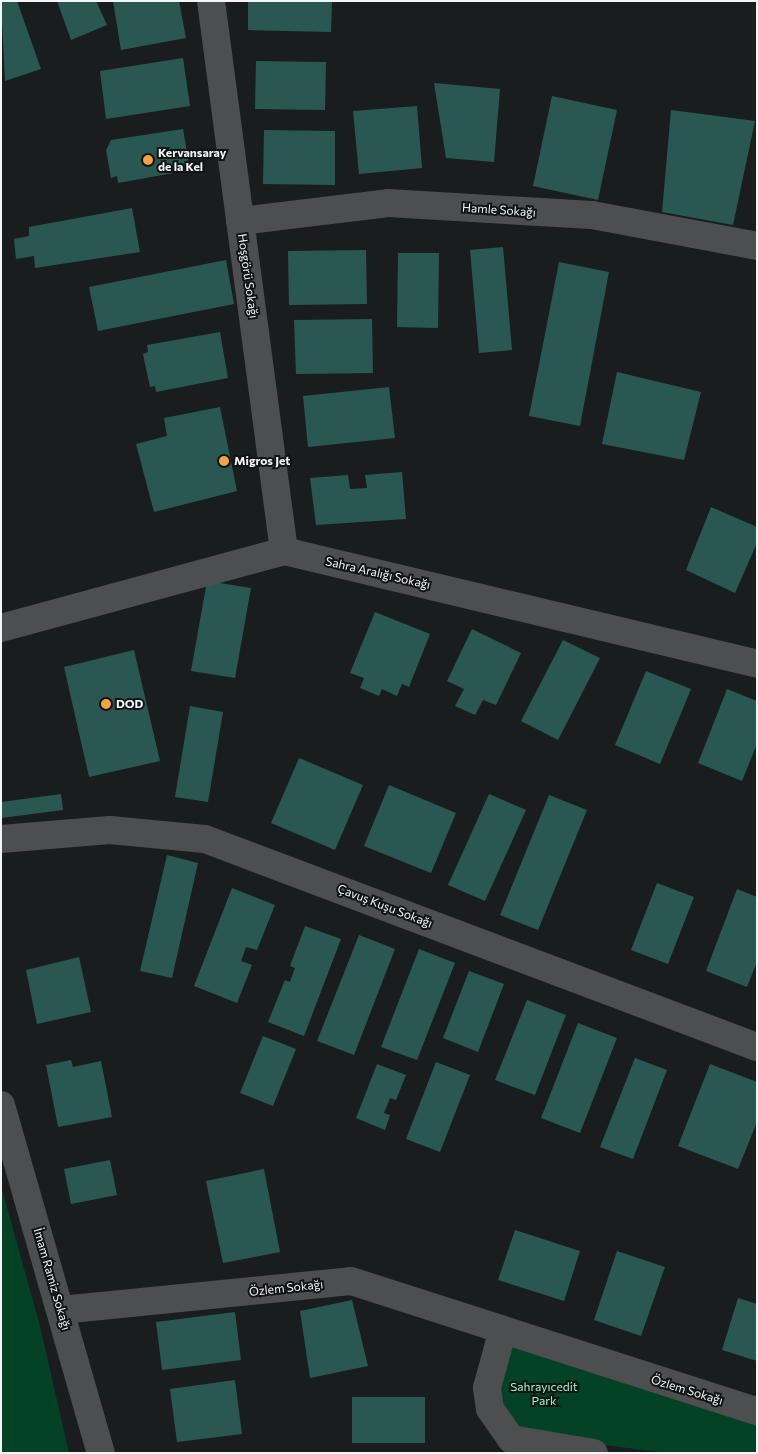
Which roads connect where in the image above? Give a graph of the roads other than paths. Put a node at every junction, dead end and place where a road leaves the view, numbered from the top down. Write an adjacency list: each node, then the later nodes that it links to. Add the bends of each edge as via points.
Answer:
1 (211, 1): 2 (street, Hoşgörü Sokağı)
2 (240, 221): 3 (street, Hamle Sokağı, via 388,203 592,216); 4 (street, Hoşgörü Sokağı)
3 (757, 246)
4 (284, 551): 5 (street, Sahra Aralığı Sokağı); 6 (street, Sahra Aralığı Sokağı)
5 (1, 628)
6 (757, 664)
7 (1, 839): 8 (street, Çavuş Kuşu Sokağı, via 110,830 205,839)
8 (757, 1047)
9 (1, 1106): 10 (street, İmam Ramiz Sokağı)
10 (61, 1310): 11 (street, Özlem Sokağı, via 351,1281); 13 (street, İmam Ramiz Sokağı)
11 (502, 1332): 12 (street, Özlem Sokağı); 14 (street, via 487,1388 490,1410 511,1439)
12 (757, 1411)
13 (101, 1453)
14 (594, 1453)

